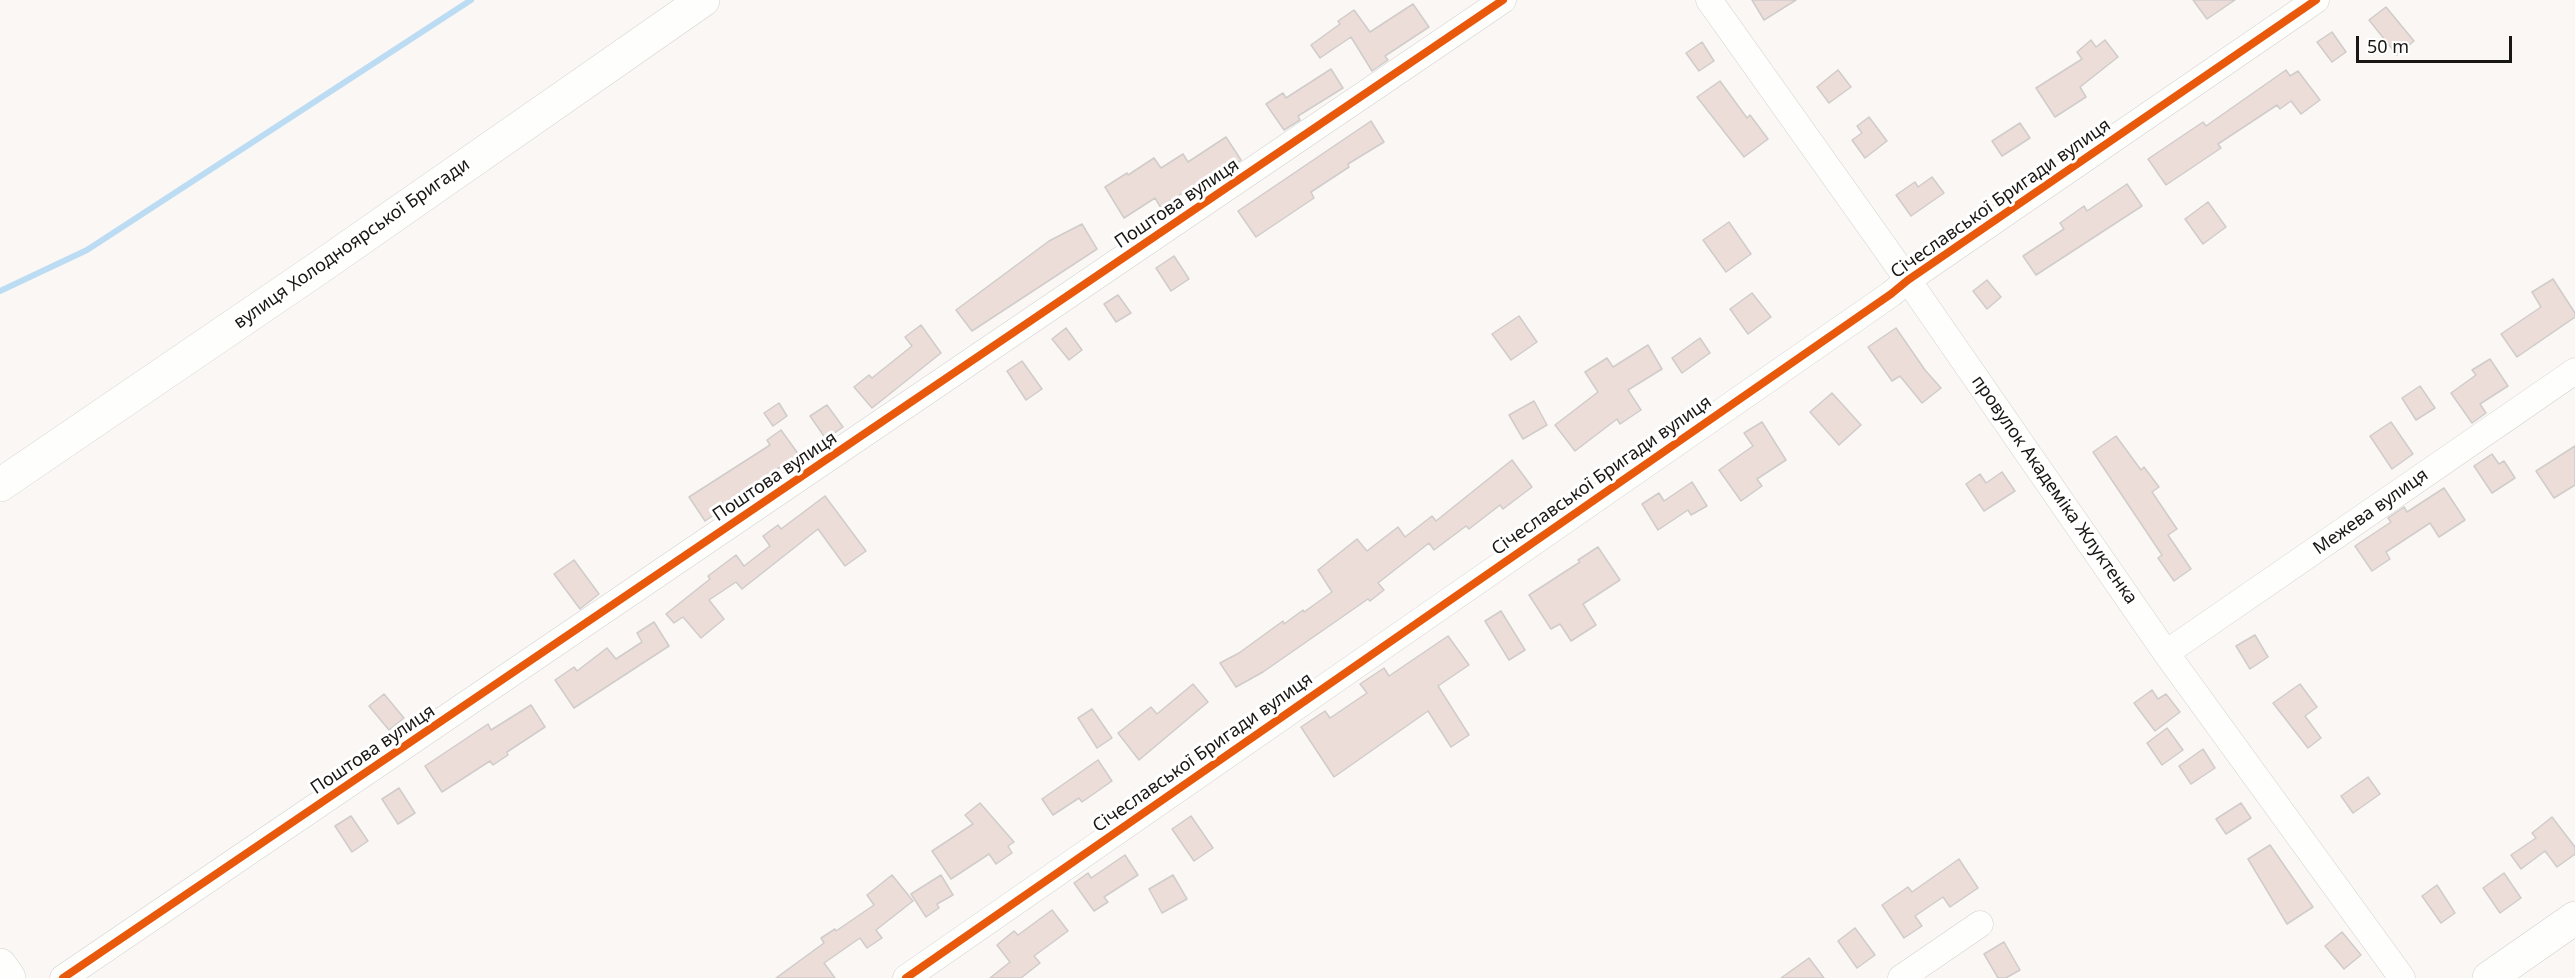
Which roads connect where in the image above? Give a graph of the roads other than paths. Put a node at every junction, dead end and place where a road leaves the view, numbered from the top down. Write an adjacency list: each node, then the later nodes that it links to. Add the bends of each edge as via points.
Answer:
1 (703, 0): 7 (street, вулиця Холодноярської Бригади)
2 (1503, 0): 13 (street, Поштова вулиця)
3 (1709, 0): 5 (street, провулок Академіка Жлуктенка)
4 (2316, 0): 5 (street, Січеславської Бригади вулиця)
5 (1908, 280): 8 (street, провулок Академіка Жлуктенка); 14 (street, Січеславської Бригади вулиця)
6 (2575, 371): 8 (street, Межева вулиця)
7 (0, 485)
8 (2166, 653): 16 (street, провулок Академіка Жлуктенка)
9 (2575, 918): 17 (street)
10 (1980, 924): 15 (street)
11 (0, 965): 12 (street)
12 (9, 978)
13 (63, 978)
14 (906, 978)
15 (1901, 978)
16 (2402, 978)
17 (2490, 978)

